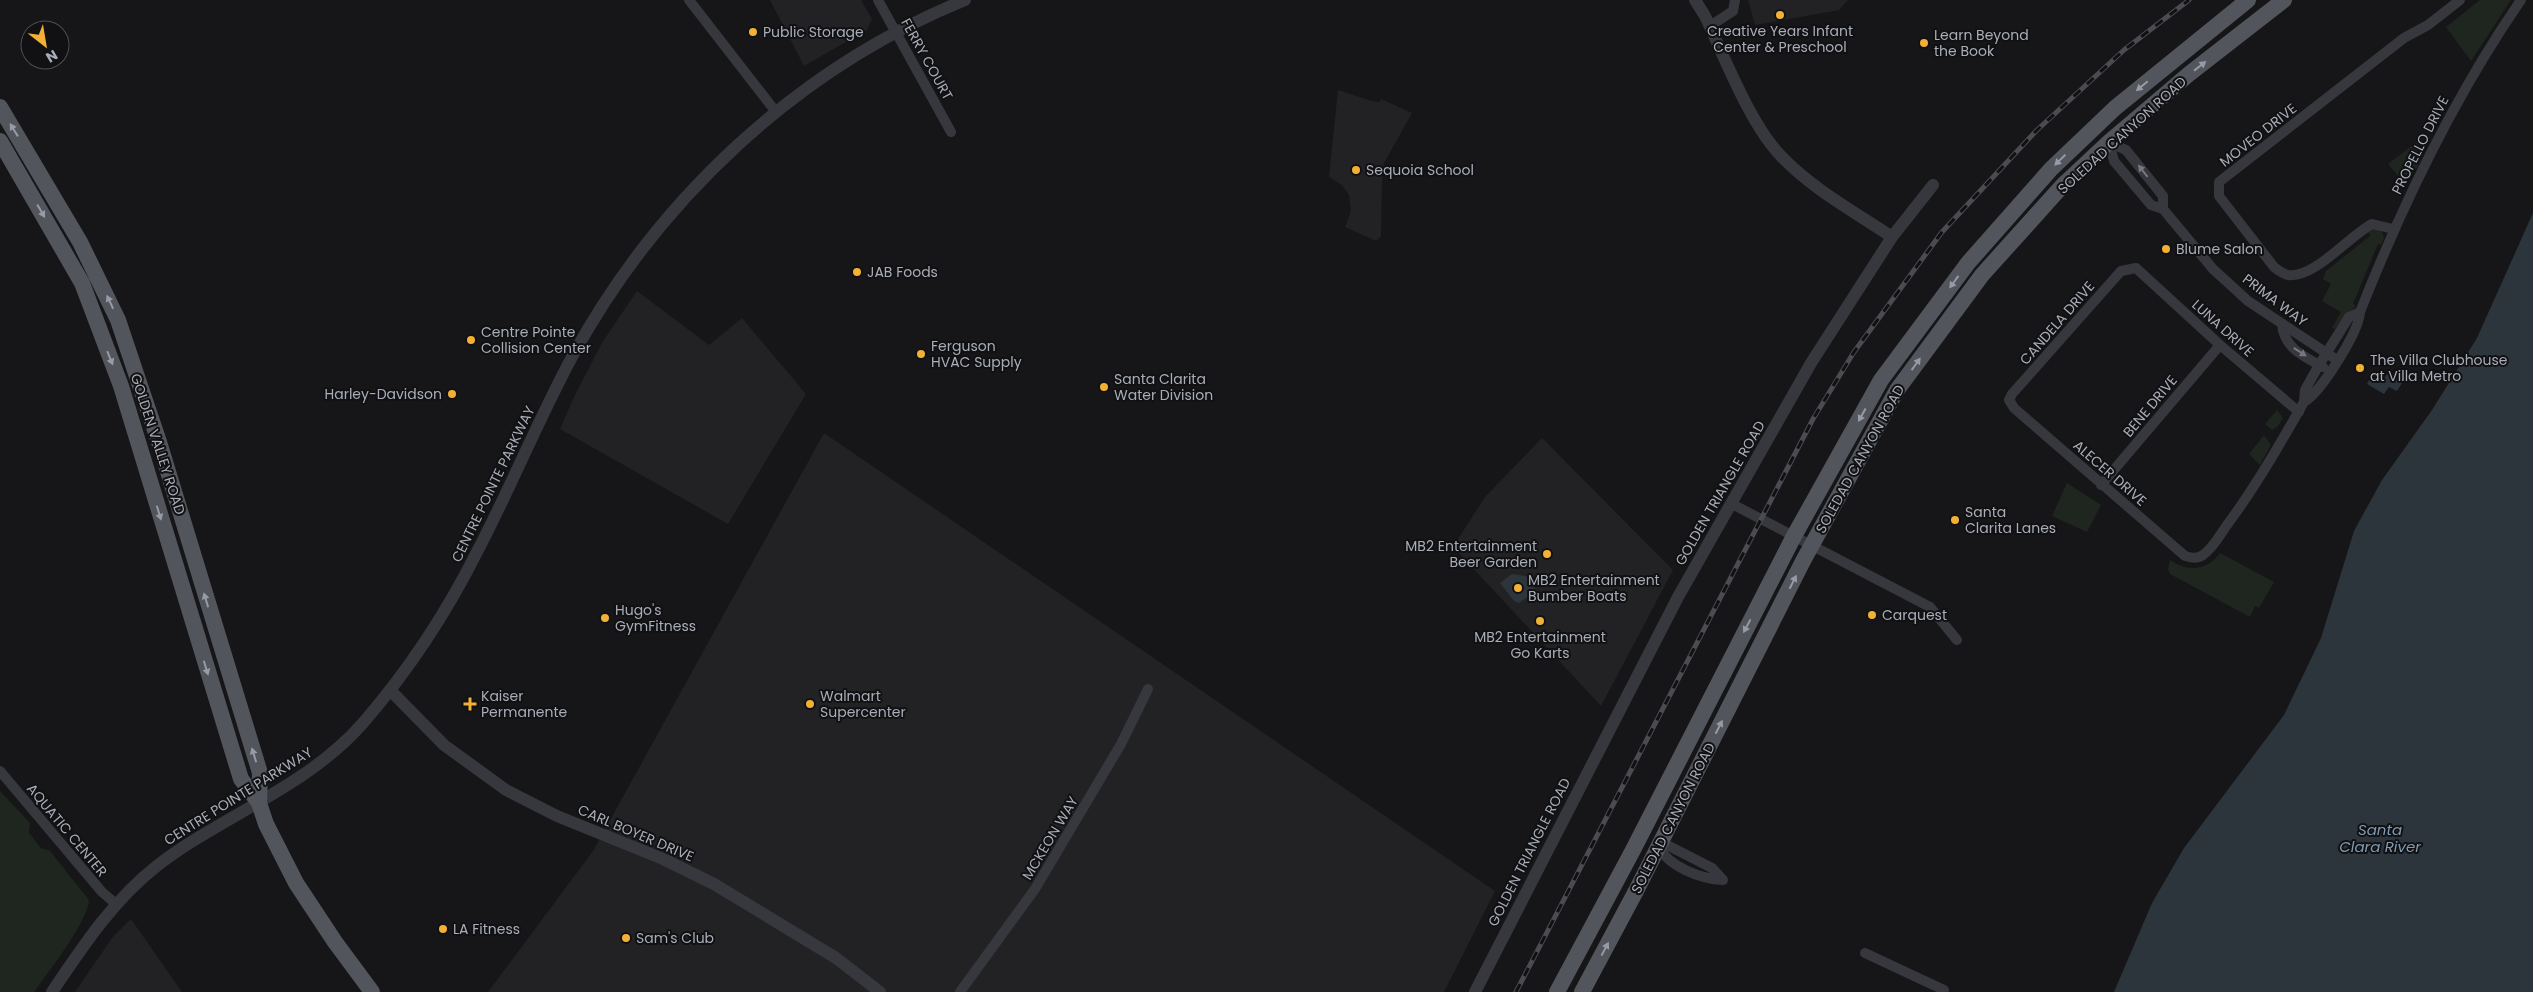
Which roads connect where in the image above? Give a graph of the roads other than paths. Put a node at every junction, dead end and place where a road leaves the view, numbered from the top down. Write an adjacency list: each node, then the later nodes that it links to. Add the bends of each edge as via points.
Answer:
1 (689, 0): 13 (street)
2 (878, 0): 11 (street, FERRY COURT)
3 (965, 0): 11 (street, CENTRE POINTE PARKWAY)
4 (1695, 0): 10 (street)
5 (1735, 0): 10 (street, via 1733,11)
6 (2248, 0): 14 (main road, SOLEDAD CANYON ROAD, one-way to 14)
7 (2284, 0): 17 (main road, SOLEDAD CANYON ROAD, one-way to 7)
8 (2460, 0): 20 (street, MOVEO DRIVE, via 2428,25 2404,38 2219,182 2217,187 2218,196 2274,267 2287,275 2302,274 2315,267 2372,224)
9 (2521, 0): 20 (street, PROPELLO DRIVE, via 2438,136)
10 (1710, 26): 21 (street, via 1759,128 1780,156 1807,179)
11 (895, 33): 13 (street, CENTRE POINTE PARKWAY); 15 (street, FERRY COURT)
12 (0, 106): 43 (main road, GOLDEN VALLEY ROAD, one-way to 12, via 260,773 159,442 118,320 80,242)
13 (776, 112): 40 (street, CENTRE POINTE PARKWAY, via 688,194 614,288 562,377 461,583)
14 (2096, 126): 17 (main road); 35 (main road, SOLEDAD CANYON ROAD, one-way to 35, via 2051,169 1968,263 1881,380)
15 (951, 132)
16 (0, 141): 43 (main road, GOLDEN VALLEY ROAD, one-way to 43, via 82,283 121,386 240,779)
17 (2109, 142): 19 (street, PRIMA WAY, via 2114,161 2151,205); 19 (street, PRIMA WAY, one-way to 17, via 2163,196 2126,150); 36 (main road, SOLEDAD CANYON ROAD, one-way to 17, via 1908,374 1982,275 2063,185)
18 (1933, 185): 21 (street, GOLDEN TRIANGLE ROAD)
19 (2164, 209): 24 (street, PRIMA WAY, via 2213,269 2248,301)
20 (2393, 229): 23 (street, PROPELLO DRIVE)
21 (1892, 236): 34 (street, GOLDEN TRIANGLE ROAD, via 1810,363)
22 (2129, 268): 25 (street, LUNA DRIVE, via 2136,268); 30 (street, CANDELA DRIVE, via 2121,271)
23 (2360, 312): 26 (street, PROPELLO DRIVE, via 2349,317); 27 (street, PROPELLO DRIVE, via 2360,320)
24 (2282, 324): 26 (street, PRIMA WAY); 28 (street, one-way to 28, via 2283,337 2289,345)
25 (2220, 345): 32 (street, LUNA DRIVE); 33 (street, BENE DRIVE)
26 (2326, 354): 27 (street, PRIMA WAY); 28 (street, PROPELLO DRIVE)
27 (2337, 360): 29 (street, PROPELLO DRIVE)
28 (2319, 365): 29 (street); 31 (street, PROPELLO DRIVE, via 2305,390)
29 (2330, 371): 31 (street, PROPELLO DRIVE, via 2313,397)
30 (2010, 400): 33 (street, ALECER DRIVE, via 2014,408)
31 (2304, 402): 32 (street, PROPELLO DRIVE)
32 (2299, 412): 37 (street, PROPELLO DRIVE, via 2232,518 2209,550)
33 (2102, 485): 37 (street, ALECER DRIVE, via 2185,556)
34 (1732, 504): 35 (street); 52 (street, GOLDEN TRIANGLE ROAD, via 1664,623)
35 (1794, 536): 36 (street); 41 (main road, SOLEDAD CANYON ROAD, one-way to 41)
36 (1812, 545): 38 (street, via 1930,607); 44 (main road, SOLEDAD CANYON ROAD, one-way to 36)
37 (2198, 558)
38 (1957, 640)
39 (1148, 689): 51 (street, MCKEON WAY, via 1121,744 1035,889)
40 (390, 690): 43 (street, CENTRE POINTE PARKWAY, via 361,726 327,758); 50 (street, CARL BOYER DRIVE, via 444,744 506,790 557,816 655,855 714,884 836,958)
41 (1687, 742): 44 (main road, via 1685,766 1654,827 1654,842); 53 (main road, SOLEDAD CANYON ROAD, via 1634,850)
42 (0, 771): 45 (street, AQUATIC CENTER, via 102,892)
43 (259, 803): 45 (street, CENTRE POINTE PARKWAY, via 161,863); 49 (main road, GOLDEN VALLEY ROAD, via 296,883)
44 (1659, 847): 44 (street, via 1664,857 1705,879 1723,880 1712,868 1694,858 1669,846); 54 (main road, via 1645,851 1639,858); 55 (main road, SOLEDAD CANYON ROAD, one-way to 44)
45 (116, 904): 48 (street, CENTRE POINTE PARKWAY)
46 (1865, 953): 47 (street)
47 (1944, 990)
48 (52, 992)
49 (372, 992)
50 (880, 992)
51 (960, 992)
52 (1475, 992)
53 (1556, 992)
54 (1561, 992)
55 (1582, 992)

